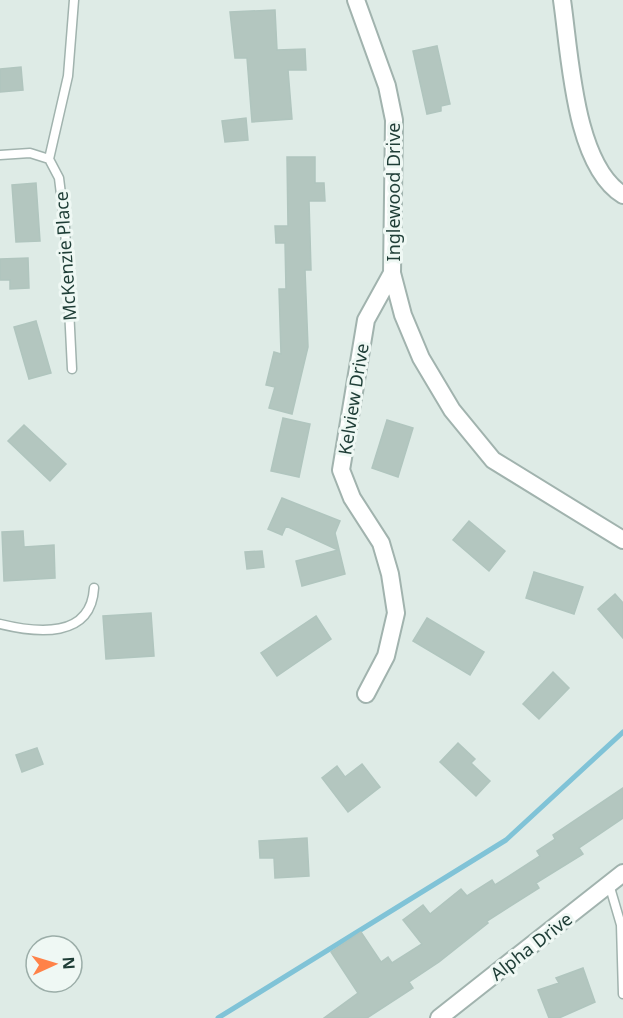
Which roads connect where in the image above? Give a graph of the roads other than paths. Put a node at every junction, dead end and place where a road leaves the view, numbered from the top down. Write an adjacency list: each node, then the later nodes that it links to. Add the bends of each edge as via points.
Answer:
1 (74, 0): 5 (lane, via 68,76)
2 (356, 0): 7 (street, Inglewood Drive, via 387,86 394,120)
3 (562, 0): 6 (street, via 587,141 594,163 609,186)
4 (0, 155): 5 (lane, via 30,153)
5 (49, 159): 8 (lane, McKenzie Place, via 59,178 63,207)
6 (623, 195)
7 (392, 273): 9 (street, Inglewood Drive, via 422,358 452,410 493,460); 12 (street, Kelview Drive, via 366,320 341,470 352,498 381,543 396,613 386,656)
8 (72, 369)
9 (623, 540)
10 (94, 588): 11 (lane, via 94,600 84,618 66,627 30,631)
11 (0, 624)
12 (366, 694)
13 (623, 873): 14 (street, Alpha Drive)
14 (609, 884): 15 (lane, via 621,925); 16 (street, Alpha Drive)
15 (623, 994)
16 (439, 1018)

